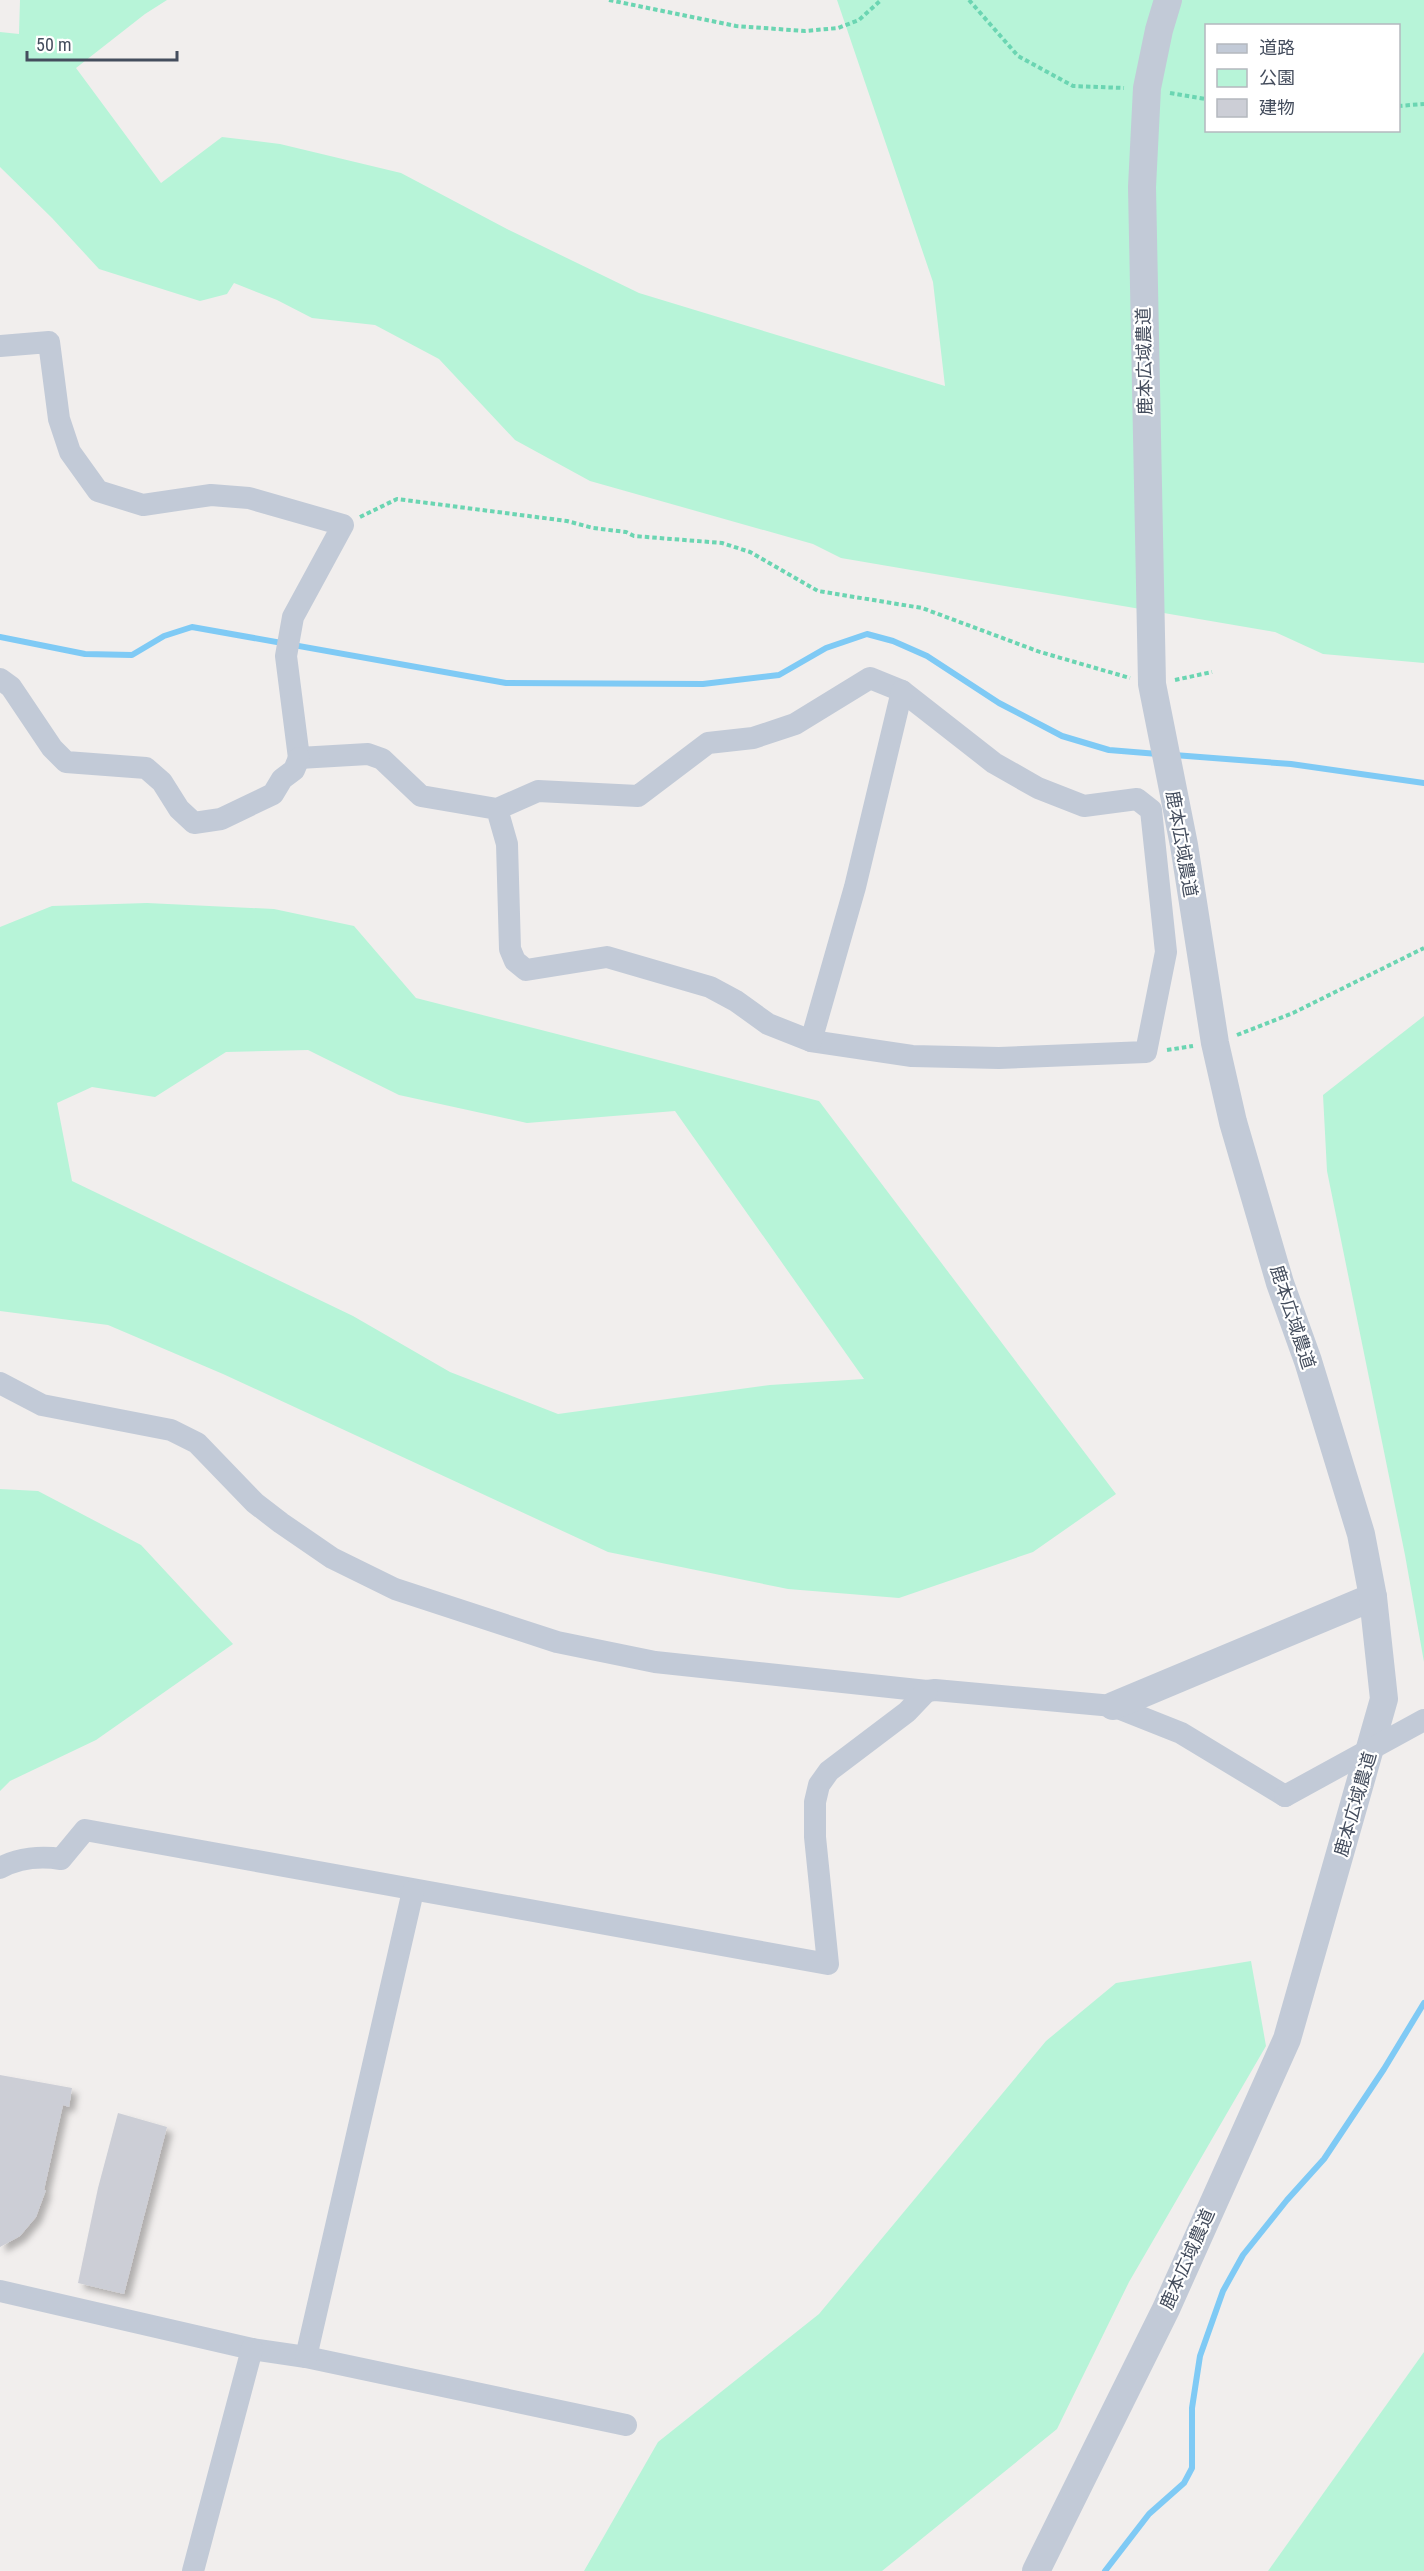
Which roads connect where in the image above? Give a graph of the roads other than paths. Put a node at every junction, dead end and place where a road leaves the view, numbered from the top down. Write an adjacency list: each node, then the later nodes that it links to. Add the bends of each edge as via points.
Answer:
1 (1168, 0): 9 (street, 鹿本広域農道, via 1147,88 1142,186 1152,684 1215,1043 1233,1122 1361,1534)
2 (0, 346): 5 (street, via 49,342 59,419 70,452 98,491 143,505 211,495 249,498 343,525 293,617 286,657)
3 (0, 679): 5 (street, via 11,687 52,748 66,762 146,768 162,782 194,824 221,819 273,794)
4 (902, 691): 6 (street, via 870,678 795,724 753,738 708,743 638,796 538,791); 7 (street, via 855,887); 7 (street, via 994,763 1038,788 1084,806 1137,799 1151,810 1166,952 1146,1052 999,1058 912,1056)
5 (299, 758): 6 (street, via 368,754 382,759 421,796)
6 (497, 809): 7 (street, via 507,844 510,949 515,961 526,970 607,957 710,987 768,1024)
7 (811, 1041)
8 (0, 1383): 10 (street, via 42,1405 171,1430 197,1443 255,1503 281,1523 332,1558 406,1592 557,1642 655,1662)
9 (1373, 1597): 11 (street); 20 (street, 鹿本広域農道, via 1384,1699 1287,2039 1166,2309)
10 (927, 1691): 11 (street); 14 (street, via 907,1712 829,1771 819,1785 815,1837 828,1964)
11 (1113, 1706): 12 (street, bridge, via 1181,1732 1286,1796)
12 (1424, 1720)
13 (0, 1868): 14 (street, via 43,1856 61,1859 85,1830)
14 (413, 1891): 17 (street)
15 (0, 2291): 16 (street)
16 (252, 2349): 17 (street); 19 (street)
17 (306, 2357): 18 (street)
18 (626, 2425)
19 (194, 2571)
20 (1036, 2571)

